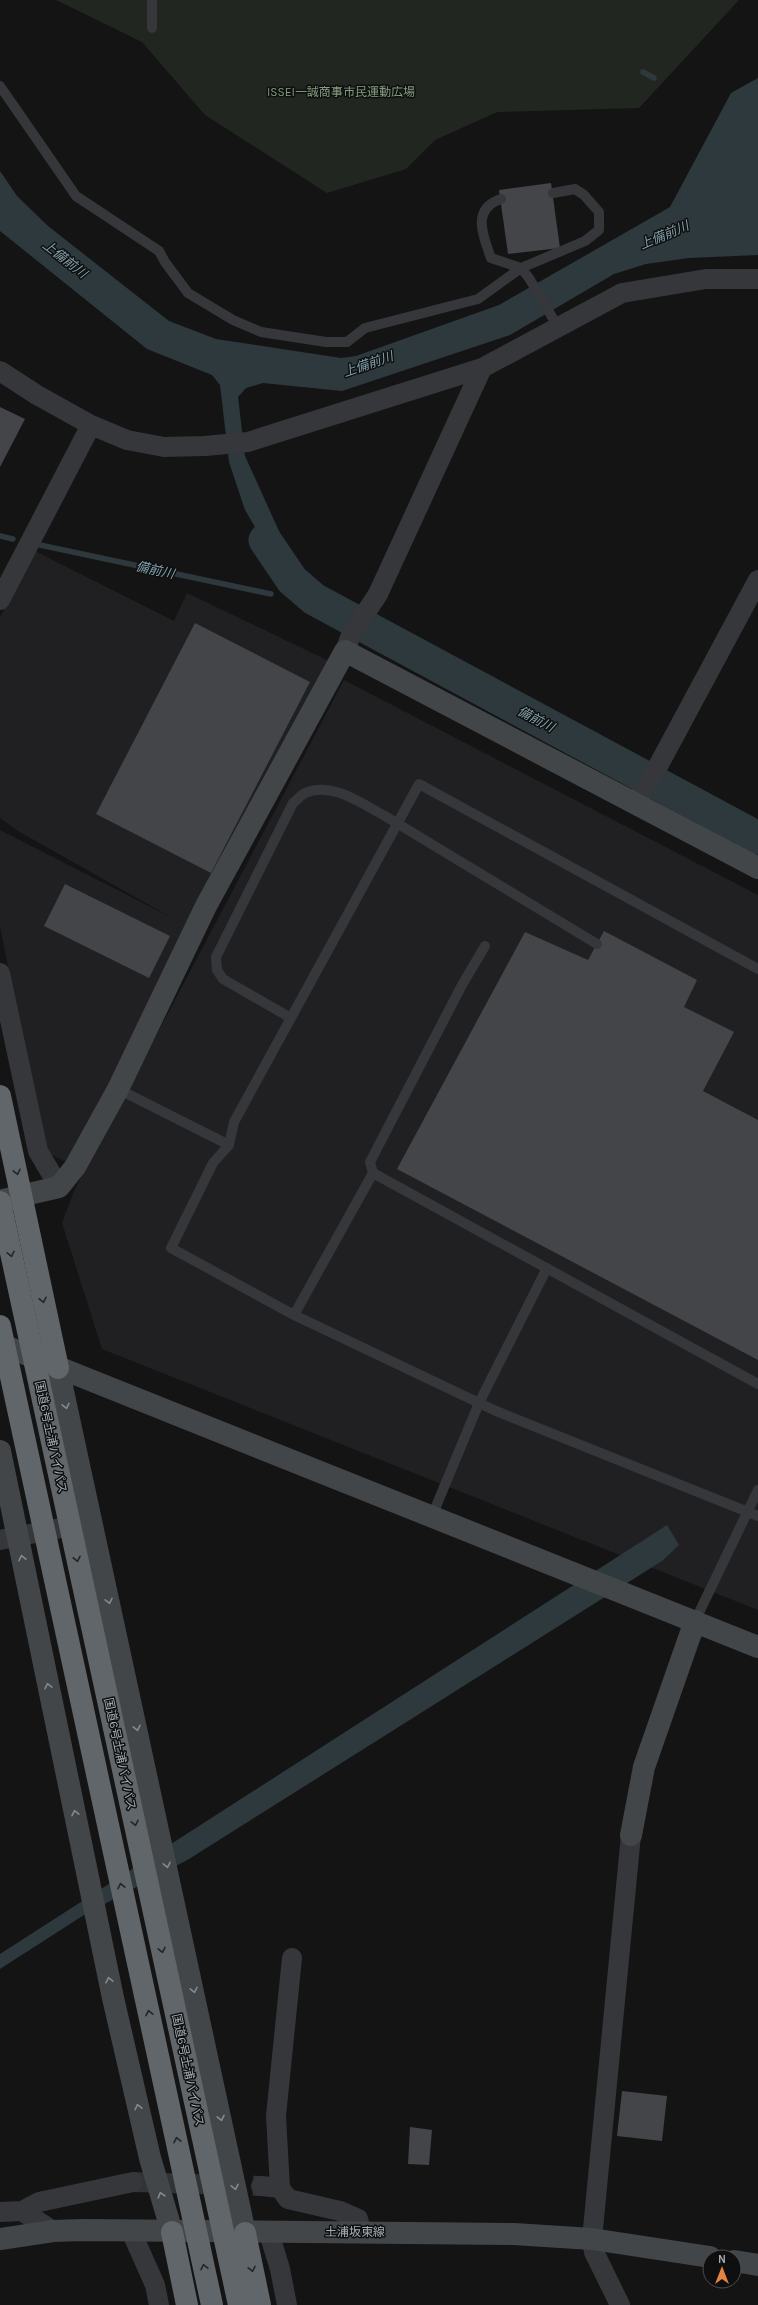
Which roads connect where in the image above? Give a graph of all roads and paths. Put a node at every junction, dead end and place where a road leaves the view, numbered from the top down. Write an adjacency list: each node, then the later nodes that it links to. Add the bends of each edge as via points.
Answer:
1 (152, 0): 2 (lane)
2 (152, 28)
3 (0, 86): 6 (lane, via 76,196 160,251 164,262 188,293 233,320 261,332 326,342 347,342 365,328 478,299)
4 (553, 193): 6 (lane, via 575,189 584,195 599,212 599,230 585,242)
5 (501, 200): 6 (lane, via 490,203 482,215 483,236 491,258)
6 (521, 268): 8 (lane)
7 (758, 279): 8 (street, via 706,279 622,293)
8 (555, 322): 9 (street)
9 (482, 368): 11 (street, via 248,442 164,447 127,440); 14 (street, via 378,594 364,613)
10 (0, 371): 11 (street)
11 (91, 425): 13 (street)
12 (758, 580): 15 (street)
13 (0, 600)
14 (348, 643): 15 (street); 22 (street, via 206,906)
15 (640, 796): 16 (street)
16 (758, 868)
17 (597, 944): 21 (lane, bridge, via 341,792 324,790 306,793 293,803 216,958 217,970 224,978)
18 (485, 946): 25 (lane, via 370,1162)
19 (758, 969): 21 (lane, via 419,784)
20 (0, 973): 26 (street, via 38,1151)
21 (291, 1018): 24 (lane, via 234,1122)
22 (118, 1089): 24 (lane); 26 (street, via 75,1167)
23 (0, 1096): 27 (highway, one-way to 27)
24 (229, 1145): 30 (lane, via 213,1163 171,1248)
25 (373, 1173): 29 (lane); 30 (lane)
26 (59, 1187): 27 (street)
27 (22, 1197): 28 (street); 33 (highway, one-way to 33)
28 (0, 1201): 64 (highway, 国道6号土浦バイパス, one-way to 64, bridge)
29 (547, 1268): 34 (lane); 35 (lane)
30 (294, 1315): 35 (lane)
31 (0, 1326): 63 (highway, one-way to 31, bridge)
32 (0, 1344): 33 (street)
33 (58, 1368): 39 (street); 41 (street, one-way to 41)
34 (758, 1384)
35 (479, 1403): 38 (lane); 39 (lane)
36 (0, 1451): 42 (street)
37 (758, 1490): 38 (lane)
38 (746, 1511): 40 (lane); 43 (lane)
39 (432, 1516): 43 (street)
40 (758, 1516)
41 (92, 1522): 42 (street); 53 (street, one-way to 53)
42 (9, 1538): 52 (street, one-way to 42, via 150,2158)
43 (695, 1621): 44 (street); 45 (street, via 644,1767)
44 (758, 1647)
45 (631, 1835): 57 (street)
46 (292, 1958): 54 (street, via 270,2187 288,2199 340,2211 358,2219)
47 (133, 2182): 48 (street, via 39,2202)
48 (22, 2211): 49 (street); 50 (street)
49 (0, 2212)
50 (53, 2231): 51 (street, 土浦坂東線); 56 (street, 土浦坂東線)
51 (131, 2231): 52 (street, 土浦坂東線); 61 (street, via 155,2285)
52 (172, 2232): 53 (street, 土浦坂東線); 62 (highway)
53 (245, 2232): 55 (street, 土浦坂東線); 65 (highway, one-way to 65)
54 (362, 2232): 55 (street, 土浦坂東線); 57 (street, 土浦坂東線, via 514,2234)
55 (269, 2233): 66 (street)
56 (0, 2239)
57 (592, 2239): 58 (street, 土浦坂東線); 67 (street, via 594,2252)
58 (702, 2256)
59 (742, 2262): 60 (street)
60 (758, 2265)
61 (159, 2305)
62 (187, 2305)
63 (212, 2305)
64 (239, 2305)
65 (260, 2305)
66 (288, 2305)
67 (620, 2305)

